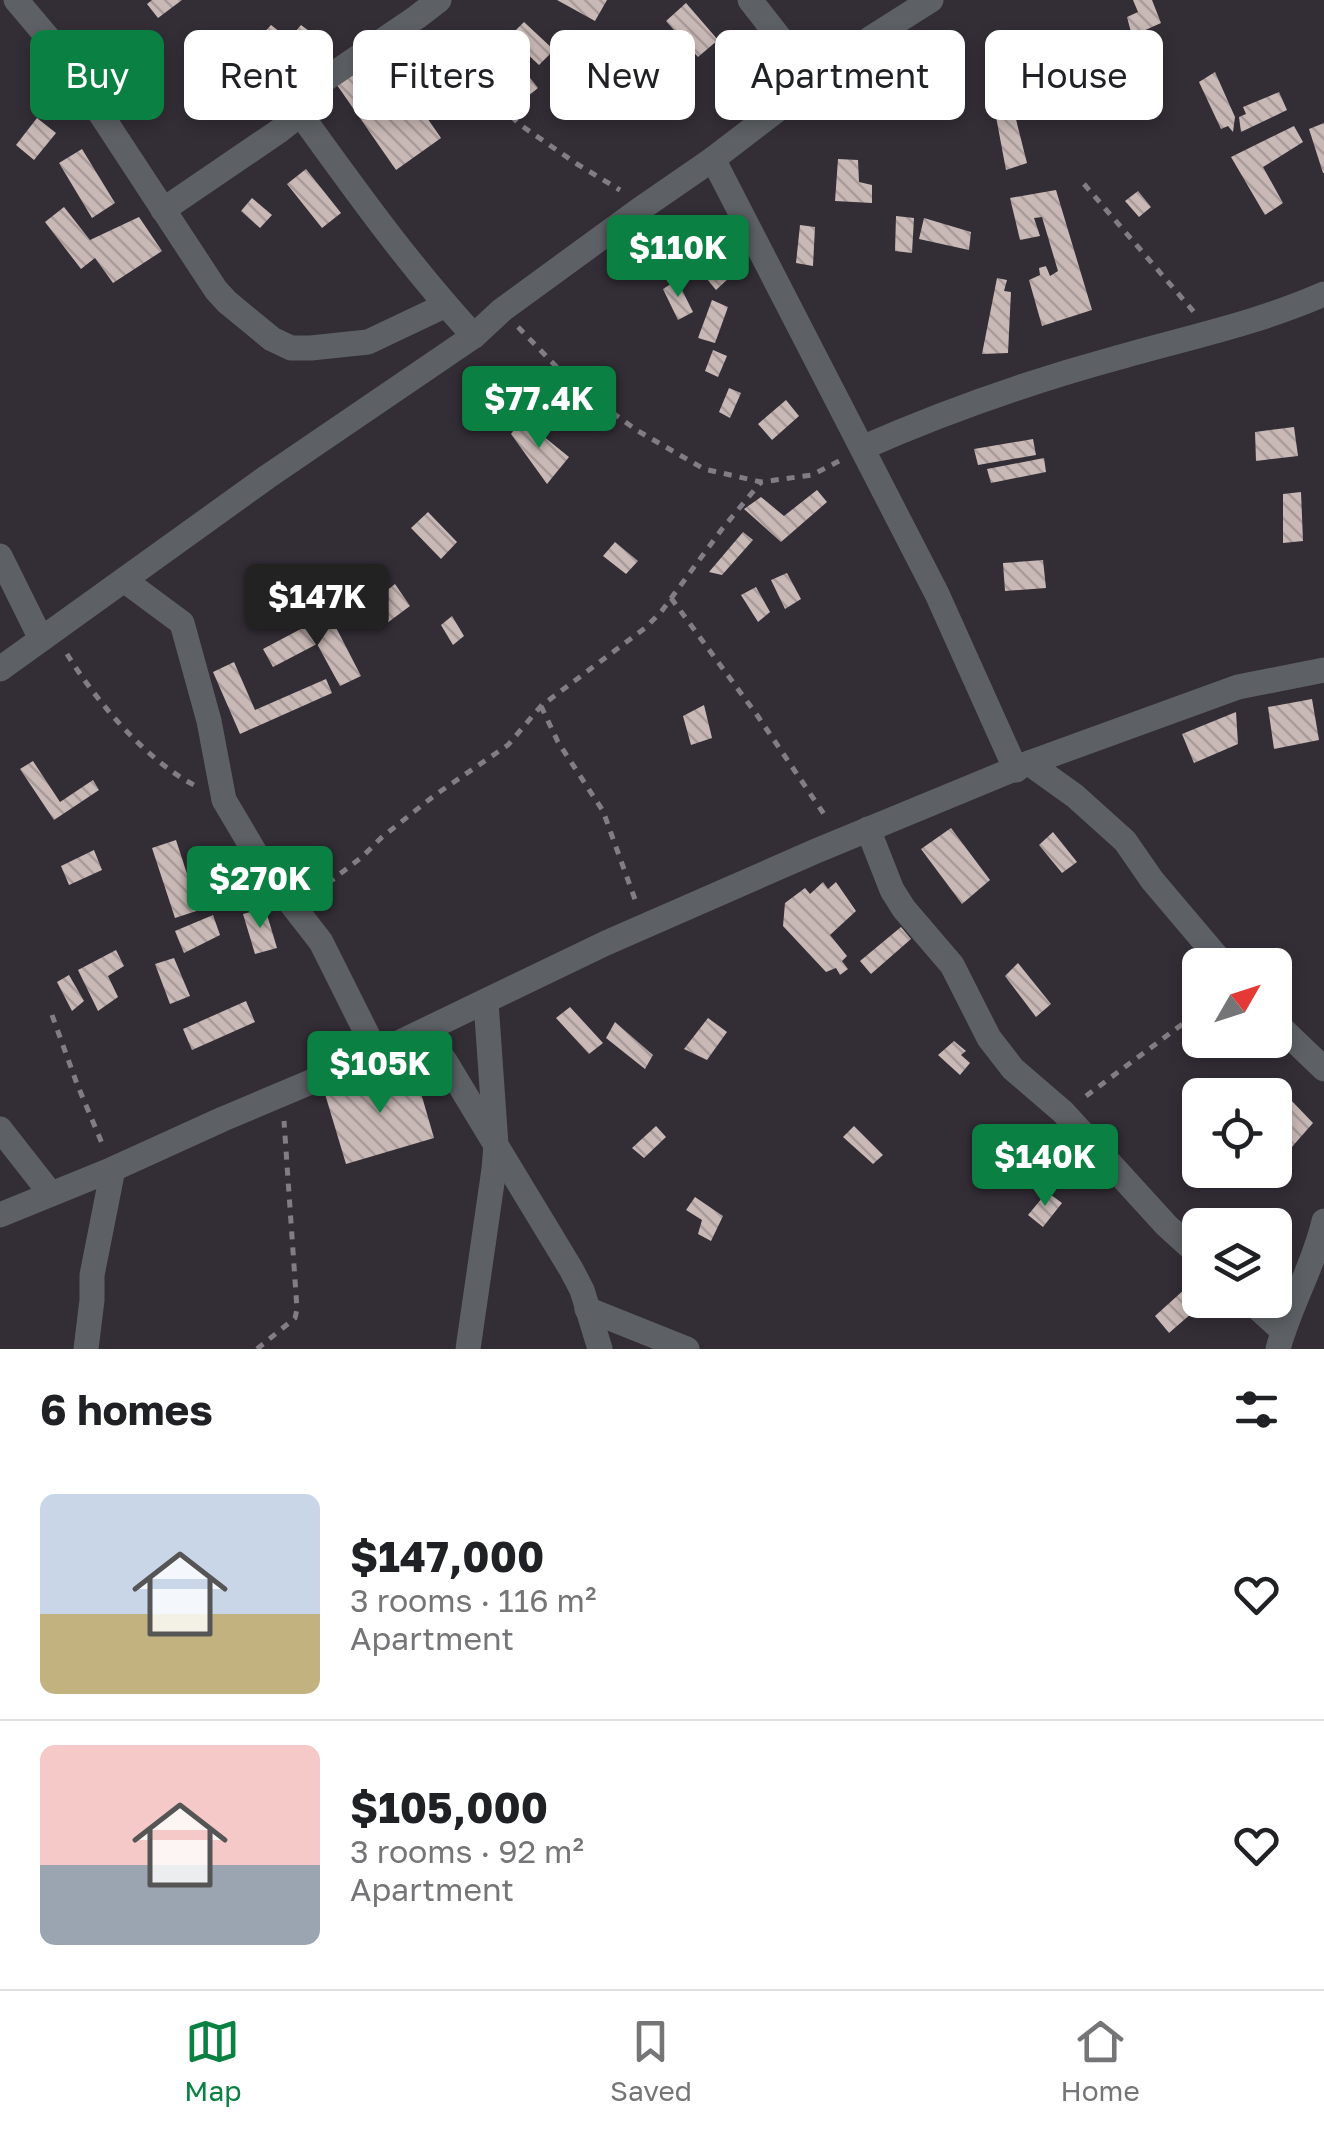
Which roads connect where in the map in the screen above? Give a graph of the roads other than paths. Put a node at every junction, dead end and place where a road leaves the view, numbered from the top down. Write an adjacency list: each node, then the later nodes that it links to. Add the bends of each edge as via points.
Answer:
1 (16, 0): 12 (street, via 60,52)
2 (439, 0): 7 (street)
3 (750, 0): 5 (street)
4 (931, 0): 6 (street)
5 (773, 30)
6 (884, 30)
7 (333, 74)
8 (293, 120): 12 (street)
9 (306, 120): 14 (street)
10 (763, 120): 11 (street)
11 (713, 159): 15 (street); 16 (street)
12 (163, 210): 14 (street, via 216,290 291,348 368,342)
13 (1324, 294): 16 (street, via 1211,334 1039,380)
14 (446, 306): 15 (street)
15 (474, 336): 18 (street)
16 (862, 448): 22 (street)
17 (0, 556): 19 (street)
18 (124, 580): 19 (street); 28 (street, via 182,623 224,800 320,942)
19 (47, 634): 20 (street)
20 (0, 669)
21 (1324, 670): 22 (street, via 1238,687)
22 (1023, 766): 23 (street); 24 (street, via 1075,796 1125,842)
23 (868, 829): 25 (street); 36 (street, via 892,890 952,965 990,1038)
24 (1210, 948)
25 (486, 1002): 26 (street); 31 (street)
26 (425, 1032): 28 (street); 31 (street)
27 (1292, 1039): 29 (street)
28 (378, 1054): 32 (street)
29 (1324, 1070)
30 (0, 1129): 33 (street)
31 (496, 1146): 37 (street, via 571,1269); 41 (street)
32 (113, 1169): 33 (street); 40 (street)
33 (51, 1194): 34 (street)
34 (0, 1215)
35 (1324, 1221): 39 (street)
36 (1182, 1240)
37 (587, 1309): 42 (street); 43 (street)
38 (1262, 1318): 39 (street)
39 (1280, 1340)
40 (86, 1349)
41 (468, 1349)
42 (600, 1349)
43 (687, 1349)

